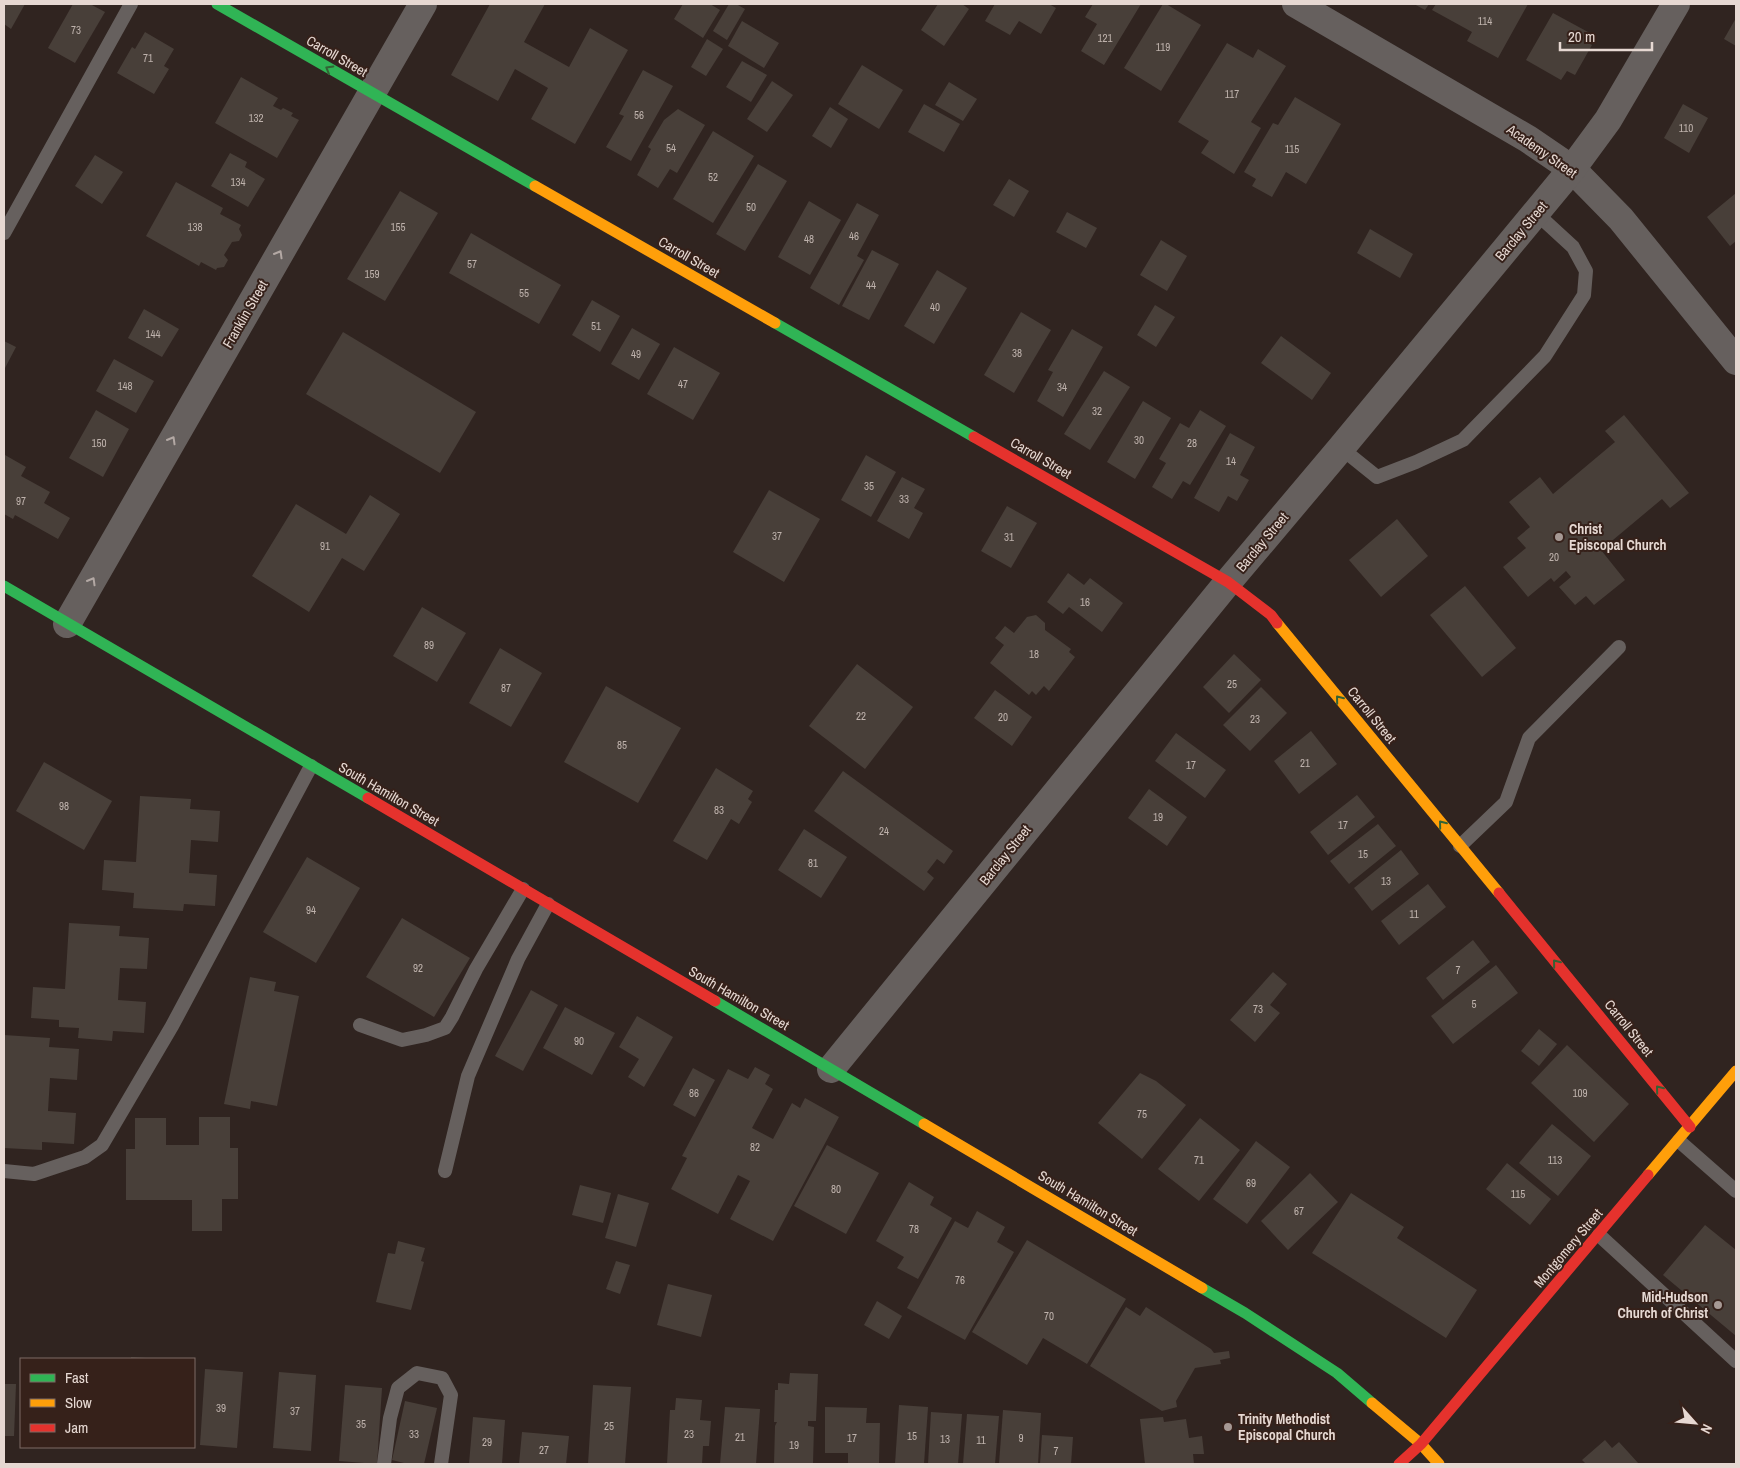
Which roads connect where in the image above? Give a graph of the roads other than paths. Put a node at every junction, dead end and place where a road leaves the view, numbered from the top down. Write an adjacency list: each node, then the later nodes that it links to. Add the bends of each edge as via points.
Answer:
1 (131, 4): 9 (lane)
2 (217, 4): 6 (street, Carroll Street, one-way to 2)
3 (423, 4): 6 (street, Franklin Street)
4 (1296, 4): 7 (street, Academy Street, via 1528,139)
5 (1676, 4): 7 (street, Barclay Street, via 1608,120)
6 (371, 93): 12 (street, Carroll Street); 14 (street, Franklin Street, one-way to 6)
7 (1572, 169): 8 (street, Barclay Street); 10 (street, Academy Street, via 1620,219)
8 (1536, 213): 11 (street, Barclay Street); 11 (lane, via 1573,247 1586,271 1584,295 1546,356 1463,440 1416,462 1377,477)
9 (4, 233)
10 (1736, 361)
11 (1341, 448): 12 (street, Barclay Street)
12 (1228, 582): 17 (street, Carroll Street, one-way to 12, via 1271,615); 21 (street, Barclay Street)
13 (4, 586): 14 (street, South Hamilton Street)
14 (67, 624): 16 (street, South Hamilton Street)
15 (1619, 647): 17 (lane, via 1529,738 1506,802)
16 (311, 766): 18 (street, South Hamilton Street); 25 (lane, via 172,1026 102,1145 85,1157 34,1174)
17 (1460, 846): 23 (street, Carroll Street, one-way to 17)
18 (523, 889): 19 (street, South Hamilton Street); 20 (lane, via 445,1028 426,1036 402,1040)
19 (548, 904): 21 (street, South Hamilton Street); 26 (lane, via 518,959 468,1076)
20 (360, 1025)
21 (831, 1069): 30 (street, South Hamilton Street, via 1245,1313 1337,1373)
22 (1736, 1071): 23 (street, Montgomery Street)
23 (1690, 1127): 24 (street, Montgomery Street)
24 (1679, 1141): 27 (lane); 28 (street, Montgomery Street)
25 (4, 1171)
26 (445, 1171)
27 (1736, 1191)
28 (1599, 1235): 29 (lane); 30 (street, Montgomery Street)
29 (1736, 1361)
30 (1421, 1444): 33 (street, Montgomery Street); 34 (street, South Hamilton Street)
31 (384, 1464): 32 (lane, via 398,1388 418,1373 442,1378 451,1395)
32 (442, 1464)
33 (1399, 1464)
34 (1439, 1464)

